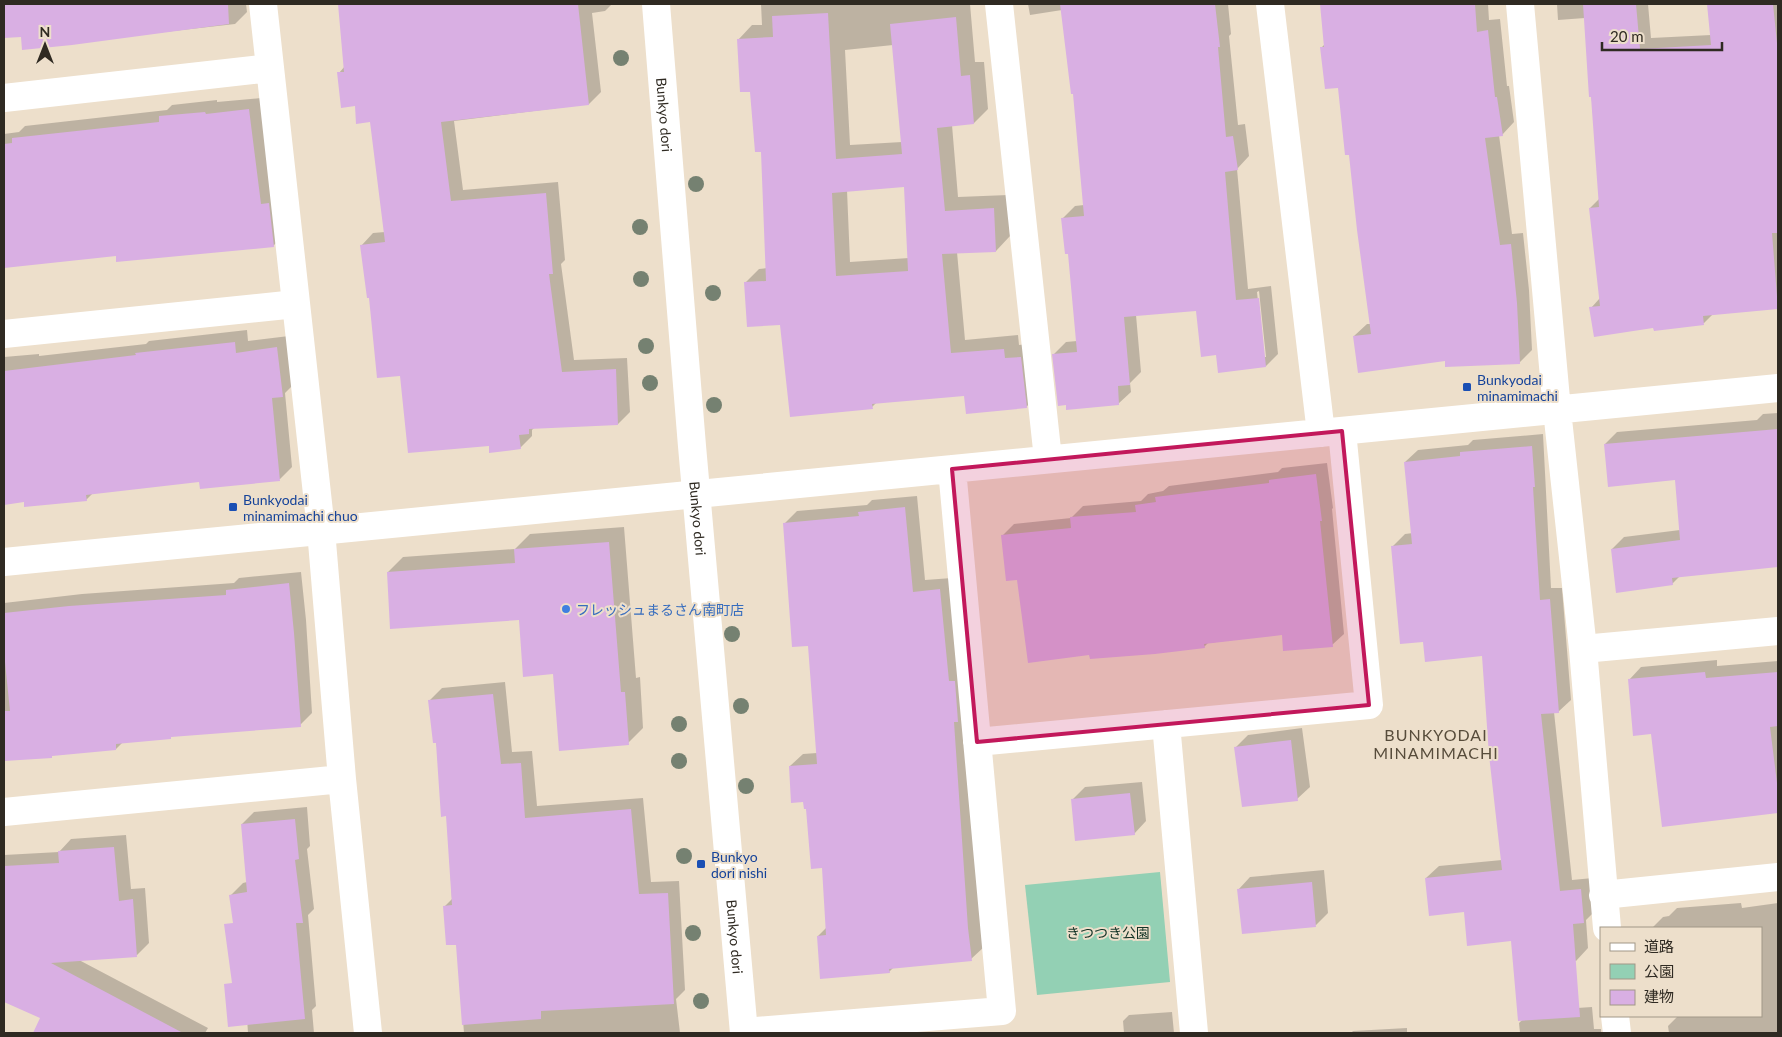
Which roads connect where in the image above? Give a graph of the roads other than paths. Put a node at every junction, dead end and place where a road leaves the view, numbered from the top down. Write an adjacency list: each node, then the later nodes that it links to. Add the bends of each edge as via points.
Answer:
1 (263, 4): 6 (street)
2 (656, 4): 15 (street, Bunkyo dori)
3 (999, 4): 13 (street)
4 (1270, 4): 12 (street)
5 (1520, 4): 11 (street)
6 (270, 68): 7 (street); 8 (street)
7 (4, 98)
8 (296, 304): 9 (street); 16 (street)
9 (4, 334)
10 (1778, 388): 11 (street)
11 (1558, 410): 12 (street); 19 (street)
12 (1332, 432): 13 (street); 20 (street, via 1369,705)
13 (1048, 459): 14 (street)
14 (952, 468): 15 (street); 21 (street)
15 (697, 493): 16 (street); 29 (street, Bunkyo dori)
16 (321, 530): 17 (street); 22 (street)
17 (4, 562)
18 (1778, 631): 19 (street)
19 (1583, 648): 25 (street)
20 (1166, 724): 21 (street); 30 (street)
21 (977, 742): 29 (street, via 1002,1010)
22 (342, 779): 23 (street); 28 (street)
23 (4, 812)
24 (1778, 877): 25 (street)
25 (1604, 894): 26 (street)
26 (1607, 927)
27 (1615, 1017): 31 (street)
28 (368, 1033)
29 (744, 1033)
30 (1194, 1033)
31 (1617, 1033)

